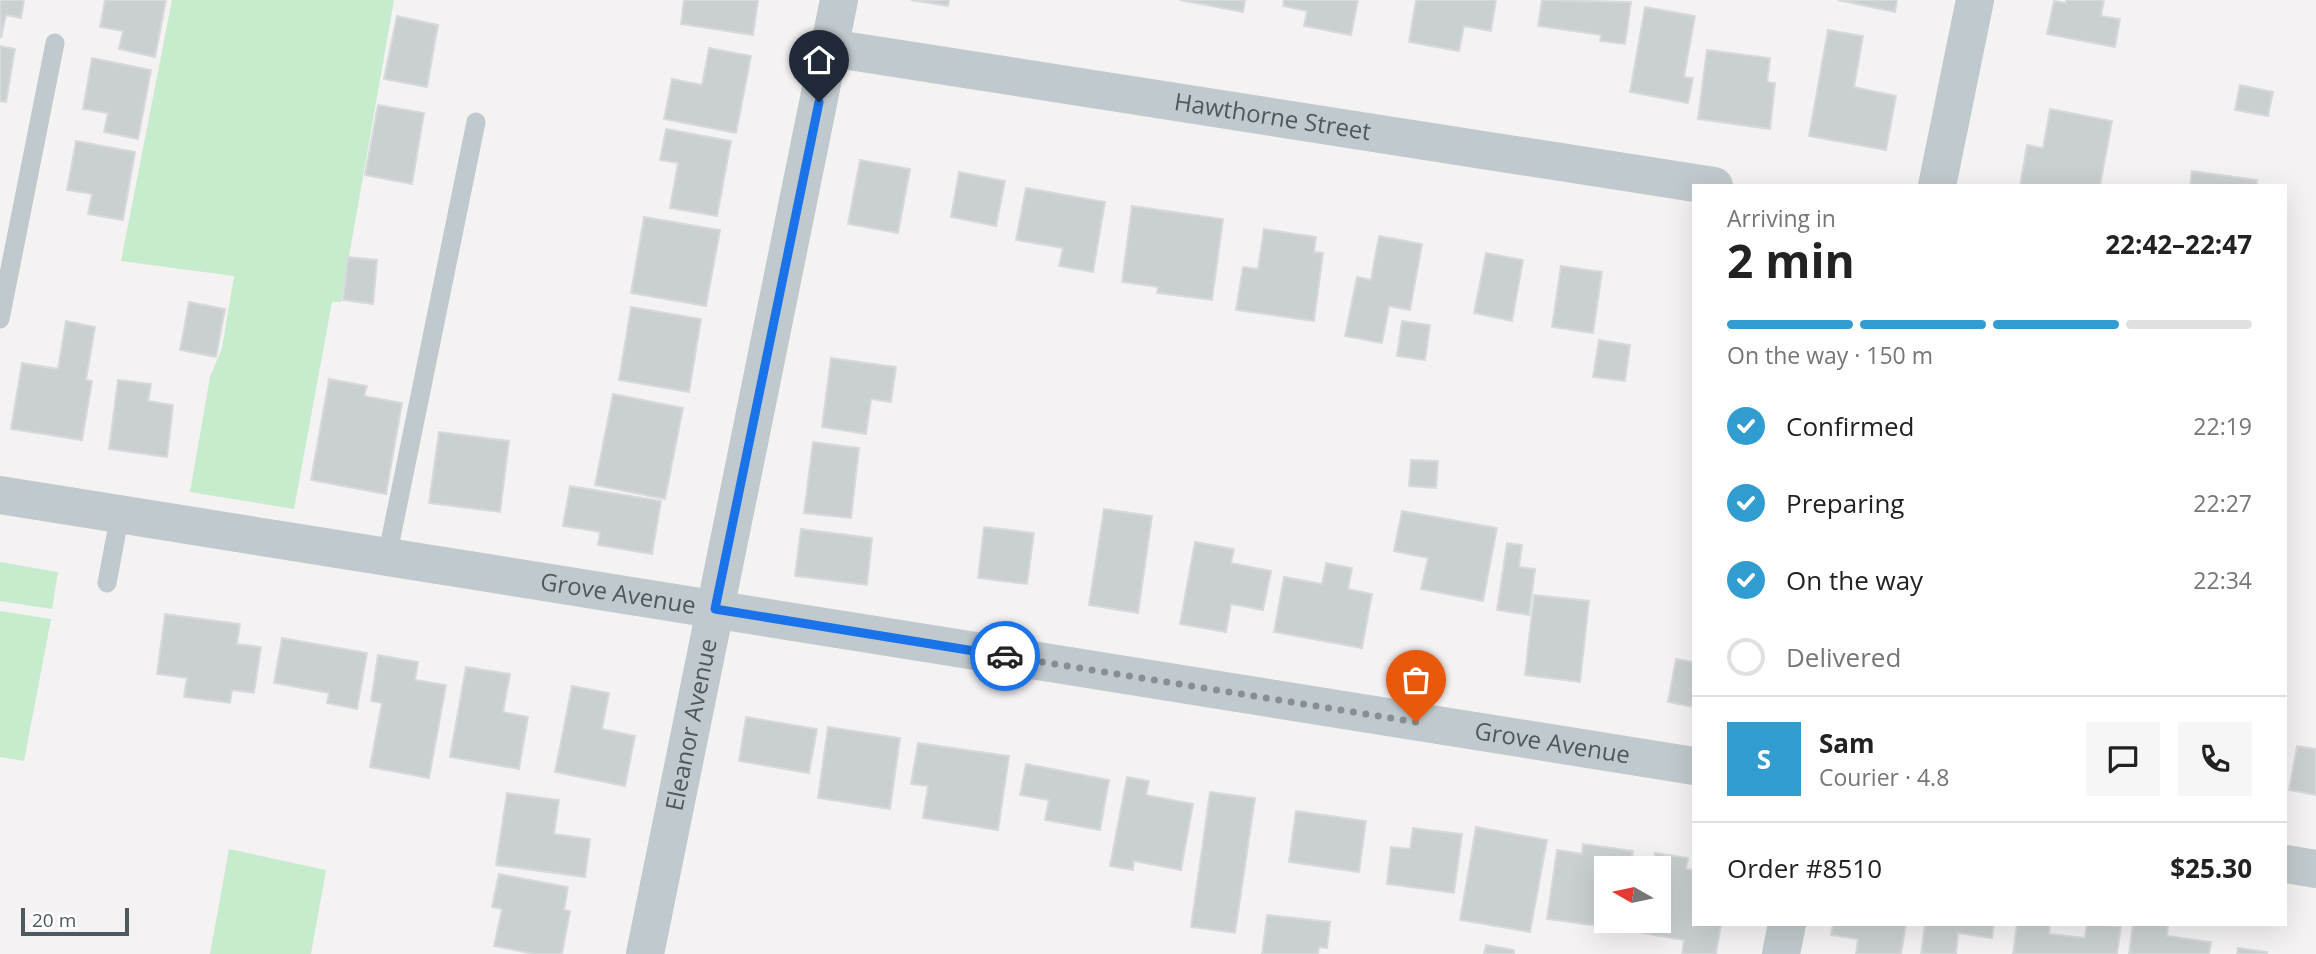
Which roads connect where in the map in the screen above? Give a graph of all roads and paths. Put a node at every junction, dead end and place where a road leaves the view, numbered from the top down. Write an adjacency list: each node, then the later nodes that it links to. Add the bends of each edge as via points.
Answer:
1 (839, 0): 4 (street, Eleanor Avenue)
2 (1975, 0): 7 (street)
3 (55, 43): 8 (lane)
4 (830, 48): 6 (street, Hawthorne Street); 13 (street, Eleanor Avenue)
5 (476, 122): 11 (lane)
6 (1701, 184)
7 (1937, 184)
8 (0, 319)
9 (0, 495): 10 (street, Grove Avenue)
10 (120, 514): 11 (street, Grove Avenue); 12 (lane)
11 (387, 557): 13 (street, Grove Avenue)
12 (107, 583)
13 (715, 609): 14 (street, Grove Avenue); 18 (street, Eleanor Avenue)
14 (1692, 766)
15 (2287, 864): 16 (street)
16 (2316, 869)
17 (1787, 926): 19 (street)
18 (645, 954)
19 (1781, 954)

